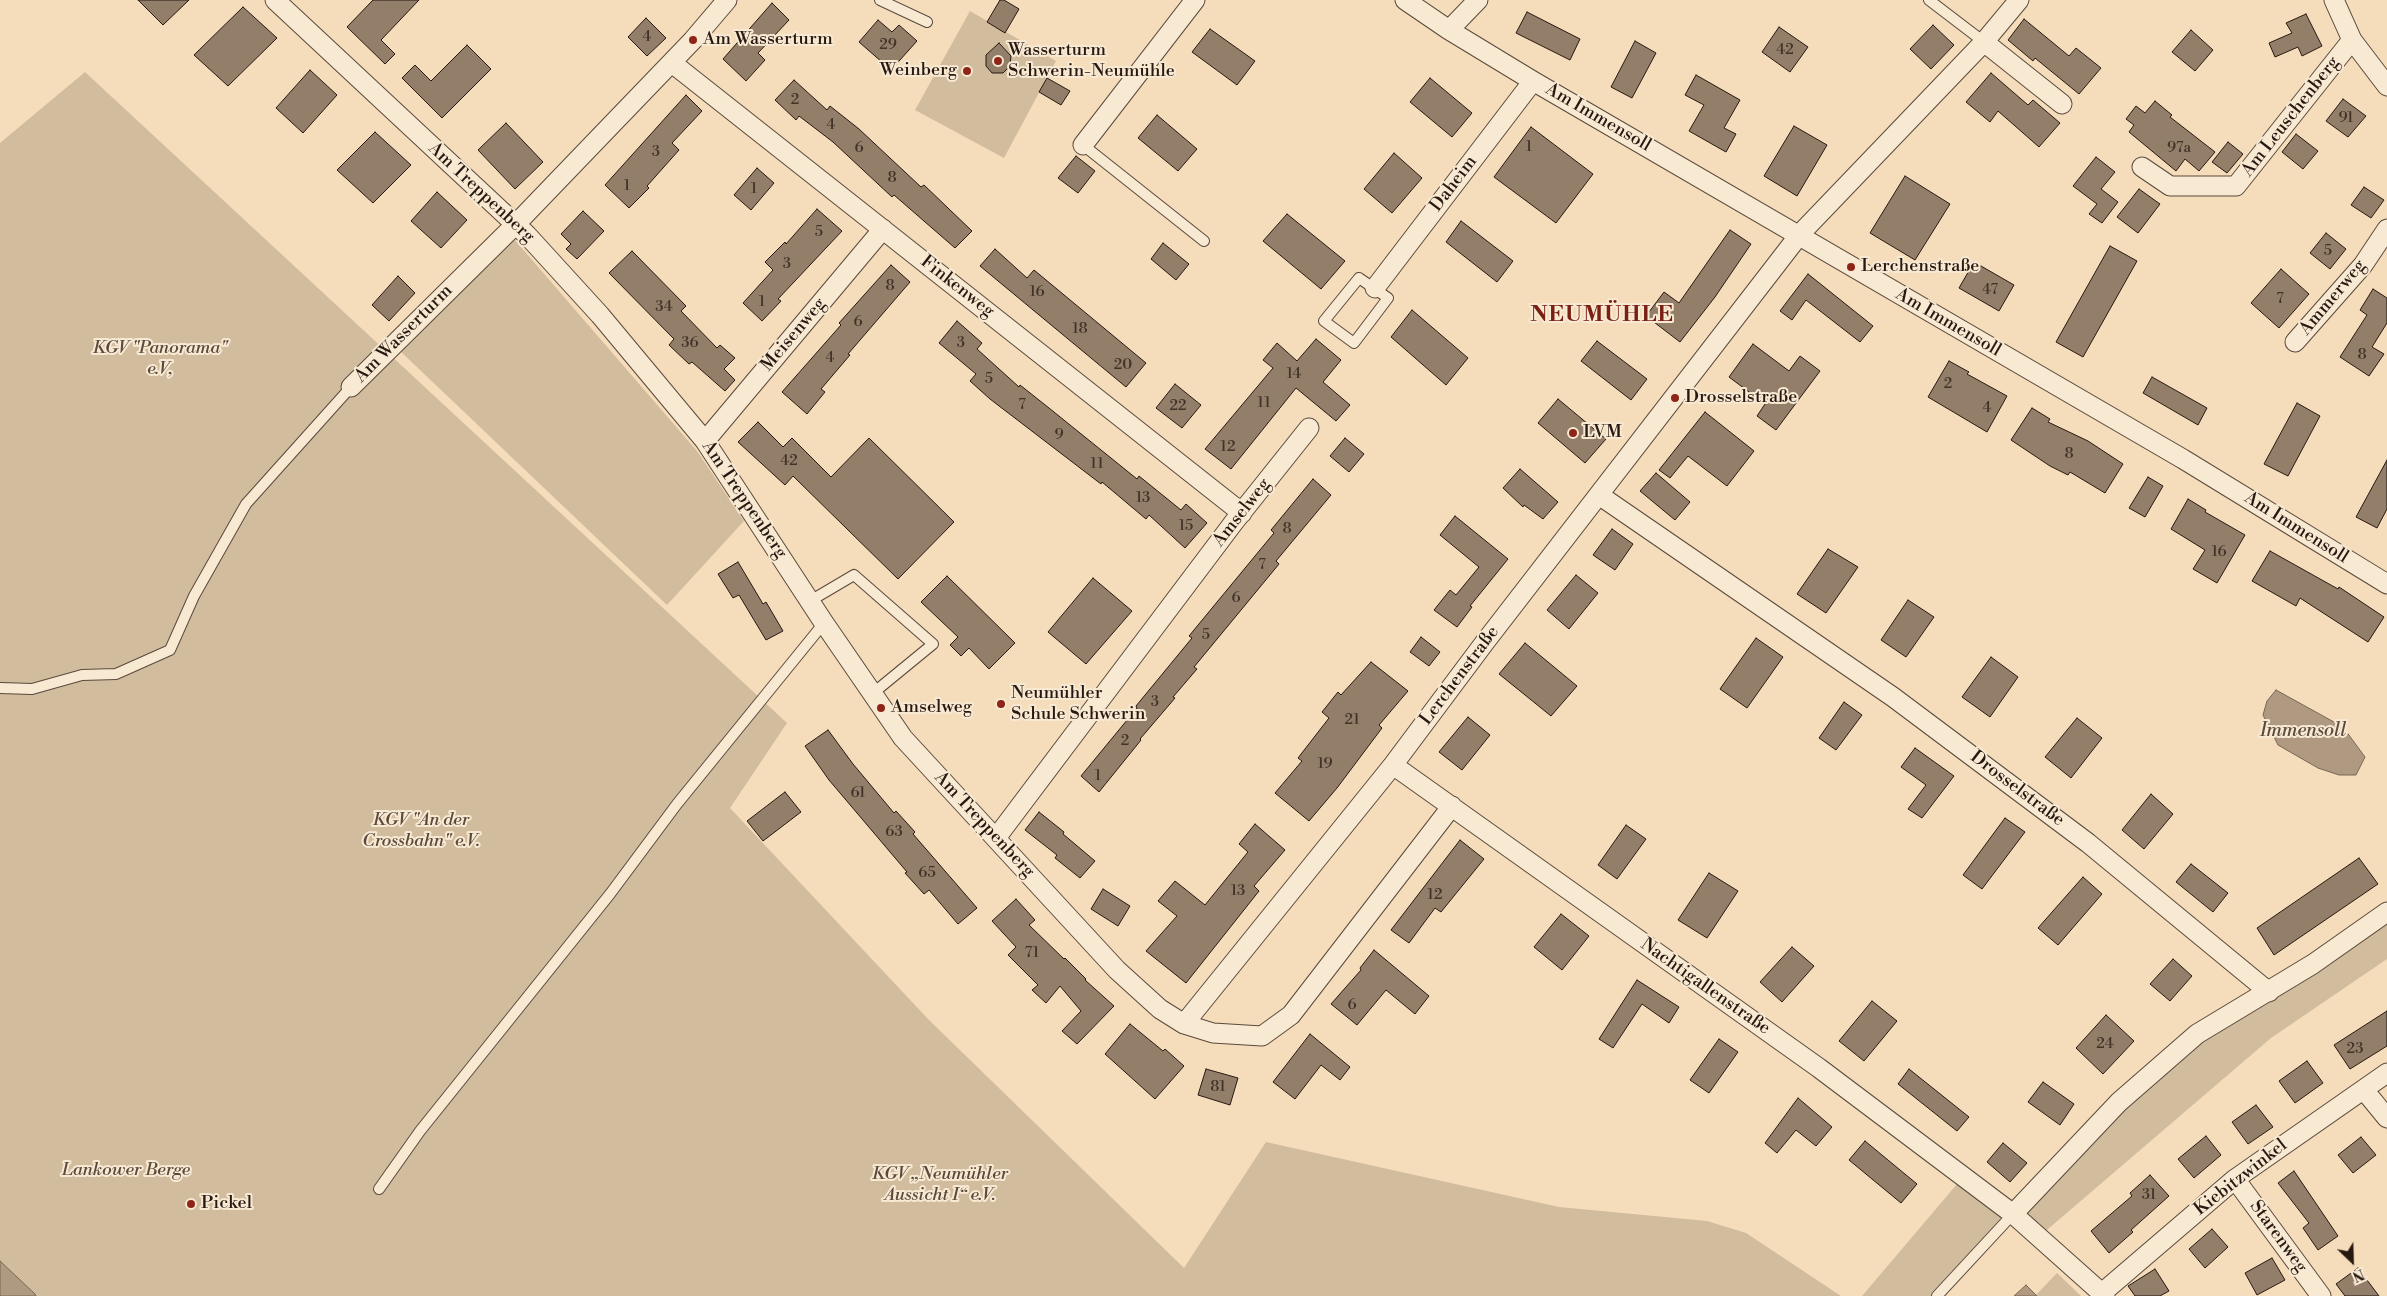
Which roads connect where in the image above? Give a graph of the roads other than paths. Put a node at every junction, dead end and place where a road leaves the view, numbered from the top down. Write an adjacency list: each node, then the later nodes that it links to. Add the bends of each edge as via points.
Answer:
1 (275, 0): 20 (street, Am Treppenberg)
2 (727, 0): 14 (street, Am Wasserturm)
3 (880, 0): 10 (lane)
4 (1194, 0): 18 (street)
5 (1405, 0): 11 (street, Am Immensoll)
6 (1478, 0): 11 (street)
7 (1929, 0): 13 (lane)
8 (2019, 0): 13 (street, Lerchenstraße)
9 (2334, 0): 12 (street, Am Leuschenberg)
10 (927, 22)
11 (1450, 30): 15 (street, Am Immensoll)
12 (2352, 40): 16 (street, Am Leuschenberg); 19 (street, Am Leuschenberg, via 2236,186 2170,186)
13 (1984, 42): 17 (street); 23 (street, Lerchenstraße)
14 (672, 63): 20 (street, Am Wasserturm); 21 (street, Finkenweg)
15 (1533, 80): 23 (street, Am Immensoll); 25 (street, Daheim)
16 (2387, 86)
17 (2062, 104)
18 (1083, 145): 24 (lane)
19 (2142, 167)
20 (516, 224): 27 (street, Am Wasserturm); 29 (street, Am Treppenberg, via 600,315)
21 (883, 228): 29 (street, Meisenweg); 31 (street, Finkenweg)
22 (2387, 229): 26 (street, Ammerweg, via 2363,265)
23 (1800, 234): 30 (street, Lerchenstraße); 32 (street, Am Immensoll, via 1851,267 2183,459)
24 (1204, 241)
25 (1375, 288): 25 (lane, via 1388,298 1354,343 1324,322 1360,278)
26 (2295, 342)
27 (352, 387): 35 (lane, via 246,504 194,596 170,650 116,674 82,675 32,689)
28 (1309, 428): 31 (street, Amselweg)
29 (705, 441): 33 (street, Am Treppenberg)
30 (1599, 495): 37 (street, Lerchenstraße); 41 (street, Drosselstraße, via 1893,697 2088,843)
31 (1242, 513): 39 (street, Amselweg)
32 (2387, 584)
33 (810, 601): 34 (street, Am Treppenberg); 36 (lane, via 854,575 933,644)
34 (824, 623): 36 (street, Am Treppenberg); 47 (lane, via 676,804 610,894 420,1131)
35 (0, 688)
36 (872, 694): 39 (street, Am Treppenberg, via 903,738)
37 (1393, 765): 38 (street, Nachtigallenstraße); 42 (street, Lerchenstraße)
38 (1452, 806): 42 (street, via 1291,1015 1262,1036 1213,1033); 48 (street, Nachtigallenstraße, via 1819,1068)
39 (996, 838): 42 (street, Am Treppenberg, via 1117,970 1160,1009)
40 (2387, 912): 41 (street)
41 (2269, 992): 48 (street, via 2197,1034 2119,1102)
42 (1184, 1024)
43 (2387, 1073): 44 (street, Kiebitzwinkel)
44 (2364, 1090): 45 (street); 46 (street, Kiebitzwinkel)
45 (2387, 1118)
46 (2236, 1179): 49 (street, Kiebitzwinkel); 51 (street, Starenweg)
47 (379, 1189)
48 (2013, 1214): 49 (street, Nachtigallenstraße); 50 (lane)
49 (2104, 1294)
50 (1937, 1296)
51 (2321, 1296)

